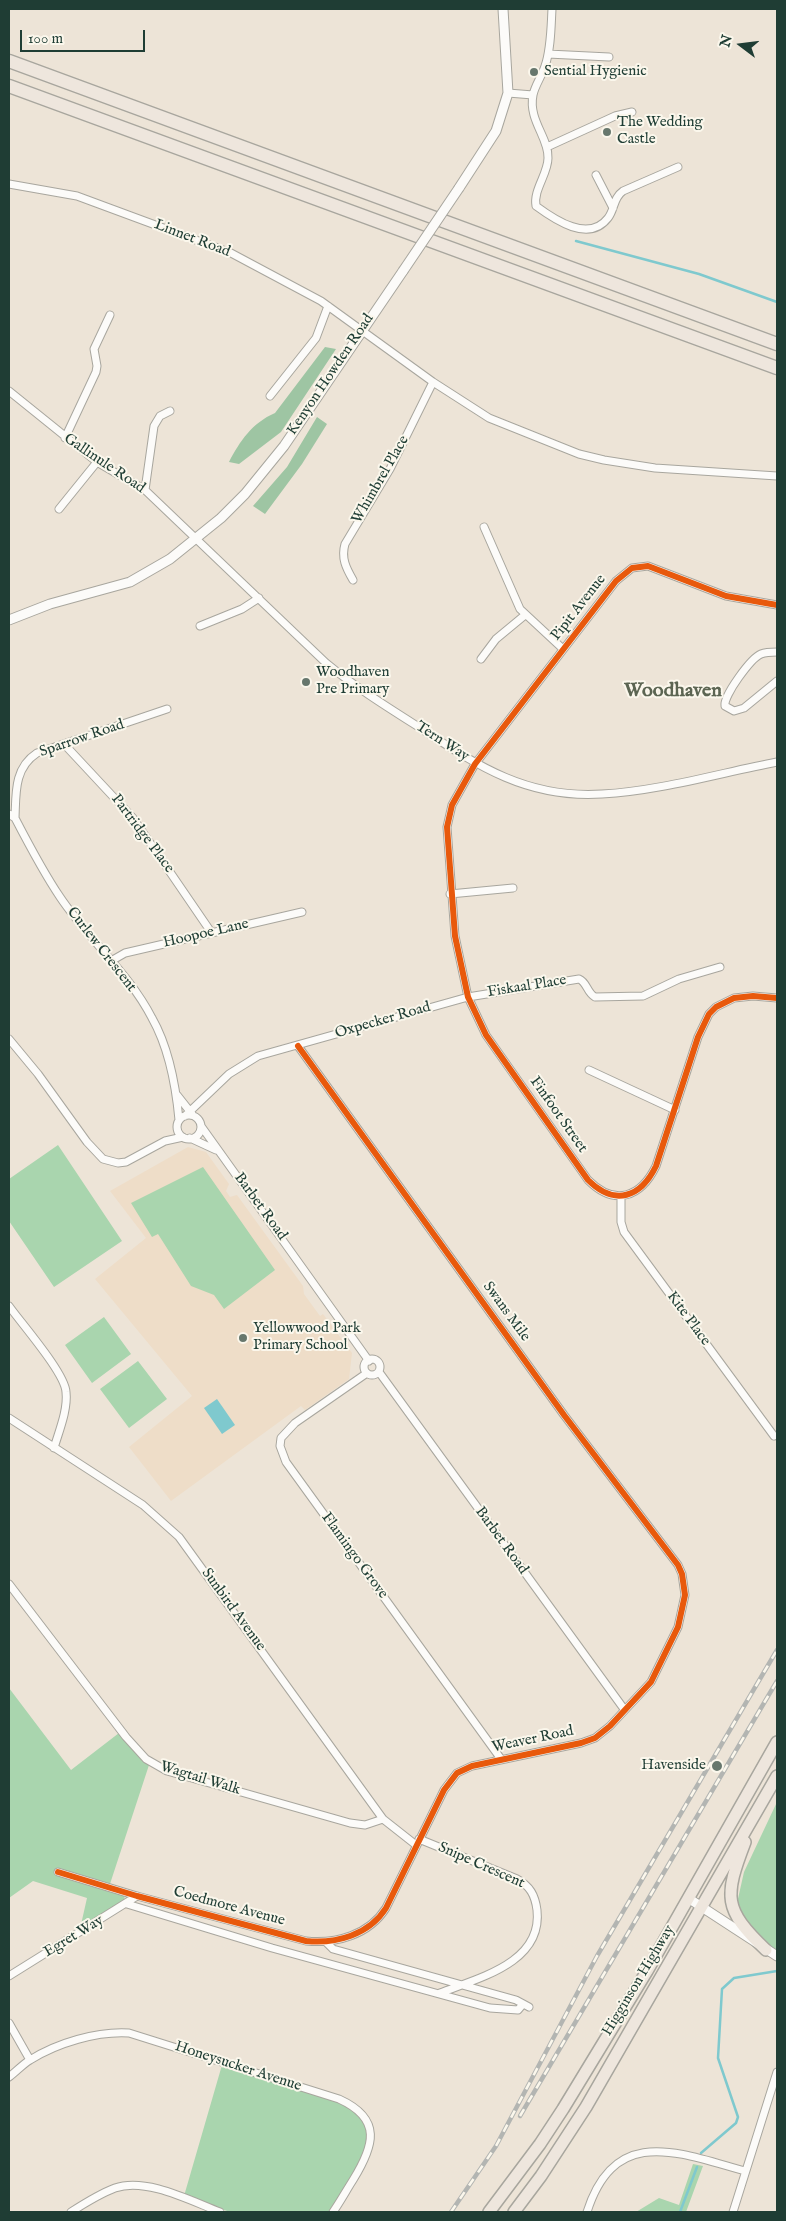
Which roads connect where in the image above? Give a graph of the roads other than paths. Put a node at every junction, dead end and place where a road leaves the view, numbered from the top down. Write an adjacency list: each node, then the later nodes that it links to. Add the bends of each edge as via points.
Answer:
1 (503, 9): 7 (street, Kenyon Howden Road)
2 (552, 9): 3 (street)
3 (548, 54): 4 (street); 8 (street)
4 (609, 57)
5 (9, 61): 18 (highway)
6 (9, 86): 19 (highway)
7 (508, 93): 8 (street); 17 (street, Kenyon Howden Road, bridge, via 496,131)
8 (533, 95): 10 (street, via 536,127)
9 (632, 112): 10 (street, via 615,116)
10 (547, 147): 14 (street, via 548,163 536,196 536,206 570,226 582,229 601,224)
11 (678, 167): 14 (street, via 623,191 616,197)
12 (596, 175): 14 (street)
13 (9, 184): 15 (street, Linnet Road, via 77,196 198,239 264,270)
14 (613, 208)
15 (328, 306): 17 (street, Linnet Road); 22 (street, via 316,338)
16 (110, 315): 24 (street, via 95,344 96,372)
17 (361, 330): 20 (street); 30 (street, Kenyon Howden Road, via 265,470 239,500)
18 (777, 344)
19 (777, 368)
20 (433, 382): 26 (street, via 489,418 579,454 655,468); 31 (street, Whimbrel Place, via 390,469 345,544 343,556)
21 (9, 391): 24 (street, Gallinule Road)
22 (270, 396)
23 (170, 411): 27 (street, via 160,416 154,426)
24 (65, 438): 25 (street, Gallinule Road)
25 (97, 462): 27 (street, Gallinule Road); 28 (street)
26 (777, 476)
27 (145, 490): 30 (street, Gallinule Road)
28 (59, 509)
29 (484, 526): 34 (street, via 516,603)
30 (196, 538): 32 (street, Tern Way); 35 (street, Kenyon Howden Road, via 170,559 130,582 50,604)
31 (353, 580)
32 (259, 598): 36 (street, via 242,609); 44 (street, Tern Way, via 349,681)
33 (777, 604): 37 (street, Pipit Avenue, via 733,598 658,569 636,566 616,581)
34 (524, 614): 37 (street); 39 (street, via 496,639)
35 (9, 620)
36 (200, 626)
37 (563, 649): 44 (street, Pipit Avenue)
38 (777, 652): 40 (street, via 757,656 726,697 725,706 734,711 744,708)
39 (481, 659)
40 (777, 681)
41 (167, 709): 42 (street, Sparrow Road)
42 (64, 744): 45 (street, Sparrow Road, via 38,753 24,764); 49 (street, Partridge Place, via 133,818)
43 (777, 762): 44 (street, Tern Way, via 617,793 582,795 521,784)
44 (475, 764): 47 (street, Finfoot Street, via 452,805 448,822)
45 (12, 816): 50 (street, Curlew Crescent, via 60,898)
46 (513, 888): 47 (street)
47 (450, 894): 52 (street, Finfoot Street, via 459,961)
48 (302, 912): 49 (street, Hoopoe Lane)
49 (211, 932): 50 (street, Hoopoe Lane, via 125,953)
50 (111, 961): 57 (street, Curlew Crescent, via 152,1017)
51 (720, 967): 52 (street, Fiskaal Place, via 634,997 595,997 579,979)
52 (468, 997): 55 (street, Oxpecker Road); 64 (street, Finfoot Street, via 486,1035 588,1180 607,1193)
53 (777, 998): 58 (street, via 734,998 709,1014 698,1037)
54 (9, 1039): 62 (street, via 103,1159 126,1162)
55 (298, 1046): 59 (street, Oxpecker Road, via 245,1062 203,1098); 73 (street, Swans Mile, via 564,1415 678,1565)
56 (589, 1070): 58 (street)
57 (177, 1095): 59 (street, Curlew Crescent); 59 (street, Curlew Crescent)
58 (675, 1110): 64 (street, via 648,1181 632,1194)
59 (187, 1117): 60 (street, Barbet Road); 61 (street, via 178,1131); 62 (street)
60 (201, 1126): 61 (street, via 197,1136); 63 (street, Barbet Road)
61 (187, 1138): 62 (street); 63 (street, Barbet Road)
62 (165, 1141)
63 (219, 1152): 66 (street, Barbet Road)
64 (621, 1196): 70 (street, Kite Place, via 624,1232)
65 (9, 1306): 71 (street, via 66,1388 66,1401)
66 (369, 1360): 67 (street, via 377,1362); 68 (street, via 365,1366)
67 (379, 1372): 68 (street); 74 (street, Barbet Road)
68 (367, 1373): 76 (street, Flamingo Grove, via 294,1423 281,1438 281,1450 286,1462)
69 (9, 1418): 71 (street, Sunbird Avenue)
70 (774, 1436)
71 (54, 1448): 79 (street, Sunbird Avenue, via 143,1505 180,1537)
72 (9, 1584): 79 (street, Wagtail Walk, via 126,1737 152,1763 168,1771 350,1822 365,1825)
73 (685, 1595): 74 (street, Weaver Road, via 678,1627 659,1668)
74 (624, 1709): 76 (street, Weaver Road, via 610,1726 589,1740)
75 (777, 1742): 83 (highway, Higginson Highway)
76 (501, 1759): 80 (street, Weaver Road, via 457,1773 444,1790)
77 (777, 1776): 78 (highway, Higginson Highway)
78 (758, 1810): 85 (highway, Higginson Highway); 88 (highway, via 734,1869 731,1899 739,1922)
79 (383, 1819): 80 (street, Sunbird Avenue)
80 (417, 1842): 86 (street, Weaver Road); 91 (street, Snipe Crescent, via 517,1879 529,1887 536,1899 536,1927 522,1953 509,1964)
81 (58, 1872): 82 (street, Coedmore Avenue)
82 (137, 1896): 84 (street, Egret Way); 87 (street, Coedmore Avenue, via 306,1941)
83 (688, 1898): 85 (street); 101 (highway, Higginson Highway, via 559,2116)
84 (127, 1904): 90 (street, Egret Way); 92 (street, Coedmore Avenue)
85 (700, 1907): 88 (street); 102 (highway, Higginson Highway, via 586,2107 542,2176)
86 (386, 1908): 87 (street, Coedmore Avenue, via 371,1927)
87 (326, 1942): 91 (street, via 334,1949)
88 (766, 1950): 89 (street)
89 (777, 1956)
90 (9, 1976)
91 (460, 1985): 92 (street, Snipe Crescent); 92 (street, Coedmore Avenue, via 526,2005 518,2010 490,2008)
92 (439, 1994)
93 (9, 2023): 94 (street)
94 (30, 2060): 96 (street, Honeysucker Avenue); 100 (street, Honeysucker Avenue, via 84,2039 116,2032 128,2033 348,2103 366,2118 371,2146)
95 (777, 2072): 97 (street)
96 (9, 2077)
97 (745, 2171): 103 (street, via 672,2151 639,2153 611,2169 596,2190); 104 (street)
98 (71, 2212): 99 (street, via 97,2196 129,2186 152,2188)
99 (220, 2212)
100 (333, 2212)
101 (489, 2212)
102 (514, 2212)
103 (587, 2212)
104 (733, 2212)

